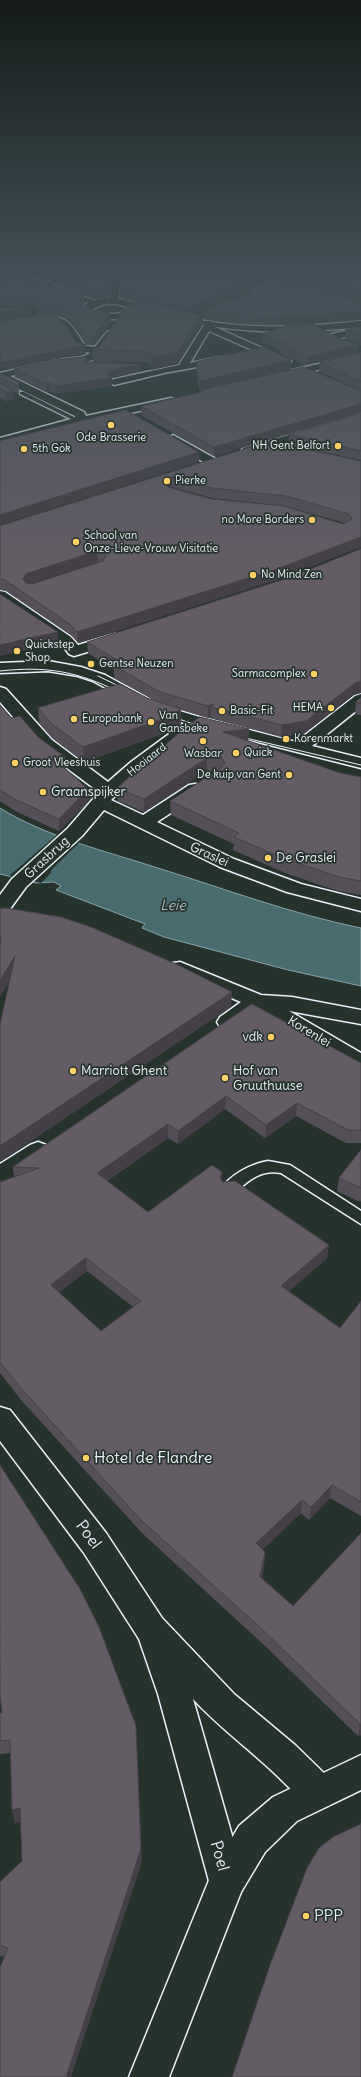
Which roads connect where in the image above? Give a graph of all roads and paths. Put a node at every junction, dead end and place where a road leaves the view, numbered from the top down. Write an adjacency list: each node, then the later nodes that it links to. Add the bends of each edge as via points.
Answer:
1 (19, 371): 6 (street)
2 (103, 371): 3 (street, via 116,387)
3 (161, 371)
4 (297, 371): 8 (street)
5 (308, 371): 7 (street)
6 (0, 376): 17 (street)
7 (318, 376)
8 (269, 379)
9 (22, 393): 17 (lane)
10 (13, 395): 15 (lane)
11 (129, 398): 13 (street)
12 (184, 398): 13 (street)
13 (141, 407): 14 (street)
14 (123, 411): 17 (street); 18 (street)
15 (47, 412)
16 (361, 417): 21 (street)
17 (80, 418): 20 (street)
18 (137, 418)
19 (164, 434): 23 (street)
20 (0, 442)
21 (267, 445): 22 (street); 23 (street)
22 (293, 452)
23 (212, 462): 24 (street)
24 (198, 466)
25 (6, 596): 27 (street, via 66,640)
26 (130, 634): 27 (street)
27 (74, 651): 29 (street)
28 (0, 668): 29 (street)
29 (64, 668): 30 (street, via 99,678)
30 (122, 691): 32 (street); 35 (street, via 154,708)
31 (0, 692): 36 (street, Graslei)
32 (101, 695)
33 (361, 699): 37 (street)
34 (42, 714): 36 (street)
35 (197, 722): 37 (street); 40 (street, Hooiaard, via 137,766)
36 (26, 723): 40 (street, Graslei)
37 (299, 748): 38 (street)
38 (361, 763)
39 (208, 781): 41 (street)
40 (105, 796): 41 (street, Graslei); 43 (street, Grasbrug, via 74,832 19,884)
41 (144, 823): 42 (street, Graslei, via 227,863 294,888)
42 (361, 905)
43 (5, 913)
44 (162, 961): 45 (street, Korenlei)
45 (250, 1007): 46 (street, Korenlei, via 292,1004); 47 (street); 48 (street, Korenlei)
46 (361, 1017)
47 (210, 1034)
48 (361, 1063)
49 (54, 1140): 50 (street)
50 (0, 1176)
51 (228, 1190): 52 (lane, via 252,1171 262,1166 275,1166 285,1169)
52 (361, 1218)
53 (0, 1419): 54 (street, Poel, via 96,1543)
54 (151, 1629): 56 (street, Poel, via 222,1706 283,1757); 57 (street, Poel, via 175,1694)
55 (361, 1772): 56 (street)
56 (319, 1792): 57 (street, via 285,1809 252,1839)
57 (227, 1881): 58 (street, Poel)
58 (149, 2077)

